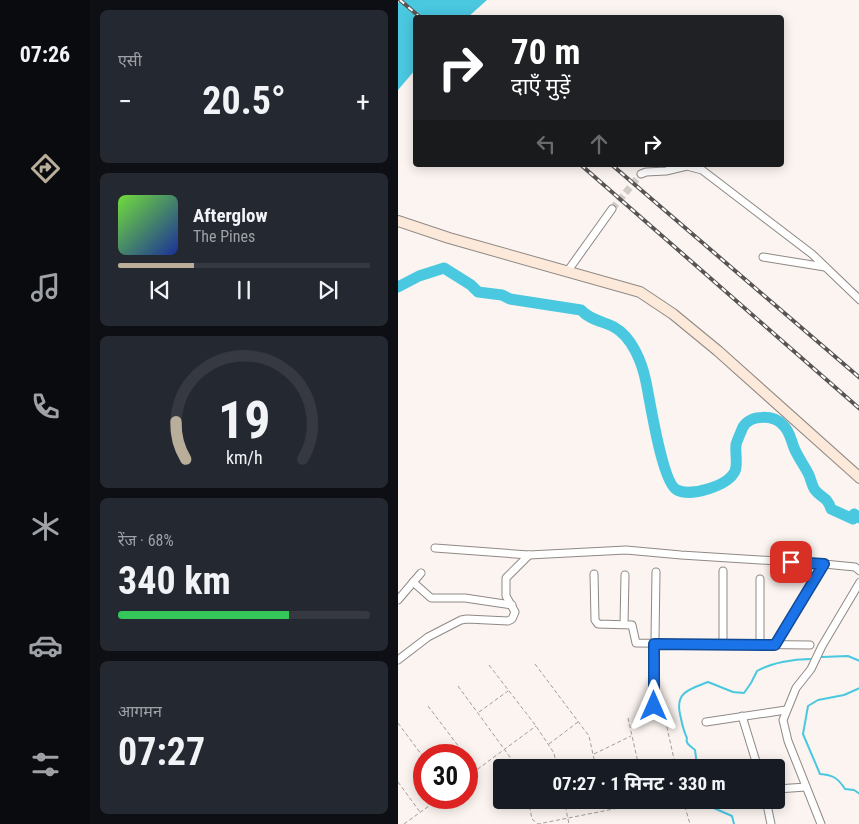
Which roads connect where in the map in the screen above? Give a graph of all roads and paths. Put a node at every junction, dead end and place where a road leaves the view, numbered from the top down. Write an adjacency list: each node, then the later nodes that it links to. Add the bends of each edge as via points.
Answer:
1 (683, 167): 3 (street)
2 (691, 167): 7 (street, via 702,170 771,221)
3 (641, 174)
4 (612, 209): 8 (street)
5 (398, 221): 8 (street)
6 (764, 257): 7 (street)
7 (825, 267): 9 (street)
8 (566, 272): 10 (street, via 640,292 673,314)
9 (859, 297)
10 (860, 478)
11 (435, 548): 12 (street)
12 (529, 555): 13 (street, via 626,550); 24 (street, via 507,576 506,596)
13 (824, 564): 15 (street, via 855,567); 29 (street)
14 (723, 571): 27 (street)
15 (860, 571)
16 (656, 572): 26 (street)
17 (421, 573): 21 (street)
18 (594, 574): 25 (street, via 595,620 598,624)
19 (625, 575): 25 (street)
20 (760, 579): 28 (street)
21 (413, 582): 23 (street); 24 (street, via 430,598 466,598)
22 (860, 582): 38 (street)
23 (398, 600)
24 (512, 605): 31 (street, via 514,616 508,621 461,620 428,637)
25 (624, 624): 26 (street, via 633,626 636,643)
26 (654, 644): 27 (street); 37 (street)
27 (723, 644): 28 (street)
28 (760, 645): 29 (street)
29 (775, 645): 30 (street)
30 (810, 645)
31 (398, 660)
32 (535, 664): 44 (path)
33 (490, 665): 35 (path)
34 (458, 686): 39 (path)
35 (509, 690): 39 (path); 46 (path)
36 (428, 706): 49 (path)
37 (654, 706)
38 (786, 710): 41 (street); 62 (street, via 783,720 788,741)
39 (478, 713): 51 (path)
40 (664, 714): 57 (path)
41 (742, 716): 45 (street); 58 (street)
42 (628, 718): 47 (path)
43 (398, 722): 48 (path)
44 (579, 722): 50 (path); 52 (path, via 589,736)
45 (706, 722)
46 (536, 726): 50 (path); 51 (path)
47 (632, 735): 52 (path); 56 (path)
48 (414, 744)
49 (457, 744)
50 (548, 744): 54 (path)
51 (506, 749): 53 (path); 59 (path)
52 (593, 754): 55 (path)
53 (512, 759)
54 (555, 759)
55 (594, 759)
56 (637, 759)
57 (674, 759)
58 (755, 759)
59 (478, 769)
60 (398, 782): 70 (path)
61 (785, 788): 62 (street)
62 (806, 788): 76 (street)
63 (424, 809): 70 (path)
64 (530, 809): 71 (path, via 537,824)
65 (566, 809): 71 (path)
66 (610, 809): 69 (path)
67 (685, 809): 74 (path)
68 (768, 809): 75 (street)
69 (605, 810): 71 (path)
70 (420, 812): 72 (path)
71 (568, 818): 73 (path)
72 (404, 824)
73 (569, 824)
74 (690, 824)
75 (771, 824)
76 (821, 824)

